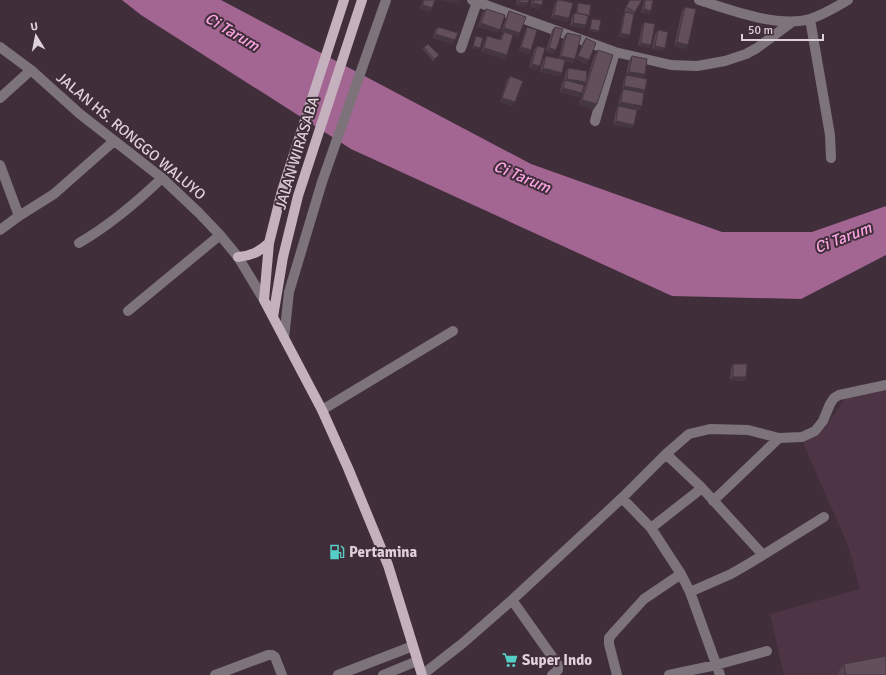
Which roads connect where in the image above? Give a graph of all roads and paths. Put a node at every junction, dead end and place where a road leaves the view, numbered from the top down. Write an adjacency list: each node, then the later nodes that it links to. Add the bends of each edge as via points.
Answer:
1 (344, 0): 23 (main road, JALAN WIRASABA, via 282,191)
2 (386, 0): 29 (street, via 322,182 289,292)
3 (699, 0): 8 (street, via 772,20)
4 (848, 0): 7 (street)
5 (475, 1): 10 (street); 11 (street)
6 (360, 4): 27 (main road, JALAN WIRASABA, via 298,196 283,258)
7 (810, 19): 8 (street); 16 (street, via 830,135)
8 (792, 22): 11 (street, via 746,54 697,66 671,65)
9 (0, 47): 12 (street, JALAN HS. RONGGO WALUYO)
10 (462, 48)
11 (615, 52): 14 (street)
12 (31, 70): 13 (street); 15 (street, JALAN HS. RONGGO WALUYO)
13 (0, 98)
14 (595, 121)
15 (114, 141): 18 (street, JALAN HS. RONGGO WALUYO); 19 (street, via 54,194)
16 (831, 158)
17 (0, 165): 19 (street)
18 (162, 178): 21 (street, JALAN HS. RONGGO WALUYO); 22 (street, via 99,232)
19 (19, 216): 20 (street)
20 (0, 230)
21 (220, 235): 24 (street, JALAN HS. RONGGO WALUYO); 26 (street)
22 (79, 243)
23 (269, 243): 24 (main road, via 250,256); 25 (main road, JALAN WIRASABA)
24 (238, 257): 25 (street, JALAN HS. RONGGO WALUYO)
25 (264, 300): 27 (main road, JALAN HS. RONGGO WALUYO)
26 (128, 312)
27 (273, 317): 29 (main road, JALAN HS. RONGGO WALUYO)
28 (453, 331): 31 (street)
29 (284, 338): 31 (main road, JALAN HS. RONGGO WALUYO)
30 (886, 385): 32 (street, via 839,395 830,404 816,431 802,437)
31 (322, 410): 43 (main road, JALAN HS. RONGGO WALUYO, via 384,553)
32 (779, 438): 33 (street, via 748,430 710,429 689,434); 36 (street)
33 (666, 454): 34 (street); 35 (street)
34 (702, 488): 36 (street); 38 (street)
35 (622, 498): 38 (street); 42 (street)
36 (713, 501): 39 (street)
37 (824, 518): 39 (street)
38 (651, 528): 40 (street)
39 (763, 555): 41 (street, via 731,574)
40 (681, 574): 41 (street); 55 (street, via 644,599 609,638)
41 (690, 592): 47 (street)
42 (512, 600): 53 (street); 54 (street, via 558,665 558,670)
43 (413, 646): 45 (street); 46 (main road, JALAN HS. RONGGO WALUYO)
44 (767, 651): 47 (street)
45 (373, 661): 50 (street); 51 (street)
46 (417, 661): 52 (street); 53 (main road, JALAN HS. RONGGO WALUYO)
47 (716, 665): 56 (street); 57 (street)
48 (215, 675): 49 (street, via 272,655 276,657)
49 (282, 675)
50 (338, 675)
51 (379, 675)
52 (383, 675)
53 (422, 675)
54 (552, 675)
55 (617, 675)
56 (669, 675)
57 (720, 675)

